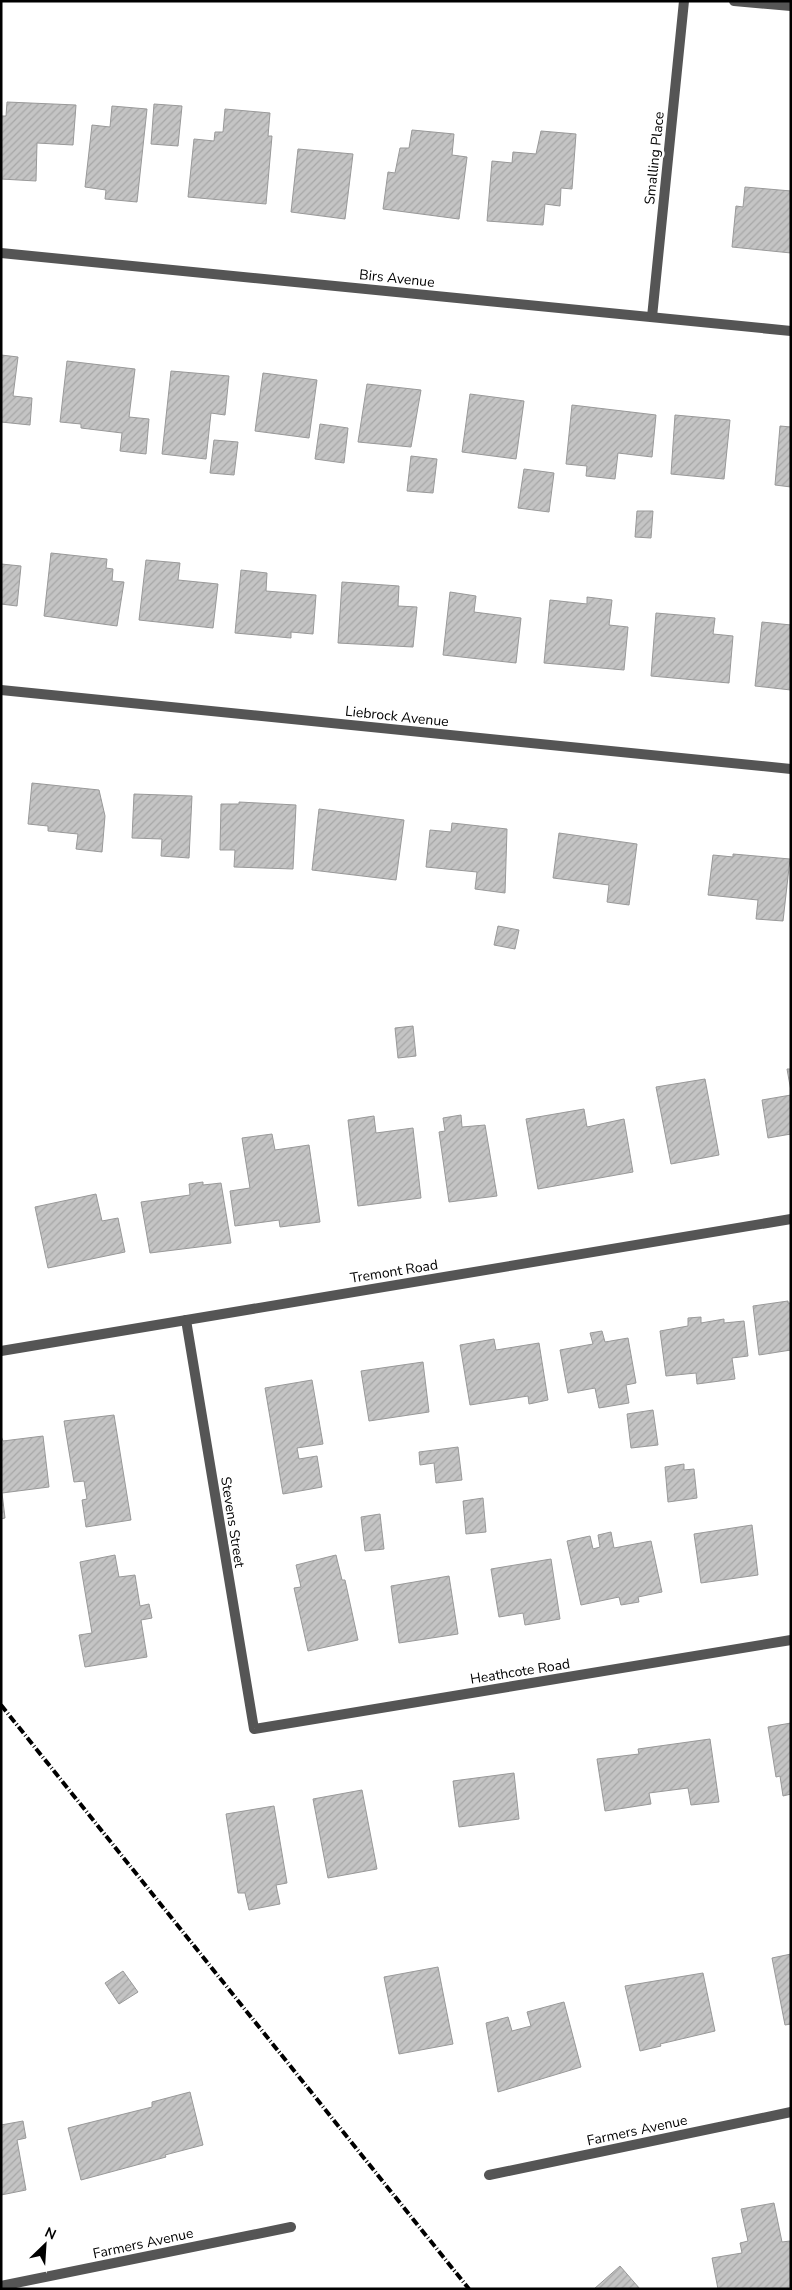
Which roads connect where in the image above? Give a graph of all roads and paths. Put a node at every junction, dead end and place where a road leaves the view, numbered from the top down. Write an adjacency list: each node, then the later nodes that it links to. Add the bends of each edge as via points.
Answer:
1 (684, 1): 5 (street, Smalling Place)
2 (734, 1): 3 (street)
3 (791, 6)
4 (1, 253): 5 (street, Birs Avenue)
5 (652, 317): 6 (street, Birs Avenue)
6 (791, 331)
7 (1, 690): 8 (street, Liebrock Avenue)
8 (791, 769)
9 (791, 1219): 10 (street, Tremont Road)
10 (186, 1320): 11 (street, Tremont Road); 13 (street, Stevens Street)
11 (1, 1351)
12 (791, 1640): 13 (street, Heathcote Road)
13 (254, 1729)
14 (791, 2112): 15 (street, Farmers Avenue)
15 (489, 2175)
16 (291, 2227): 17 (street, Farmers Avenue)
17 (1, 2286)

